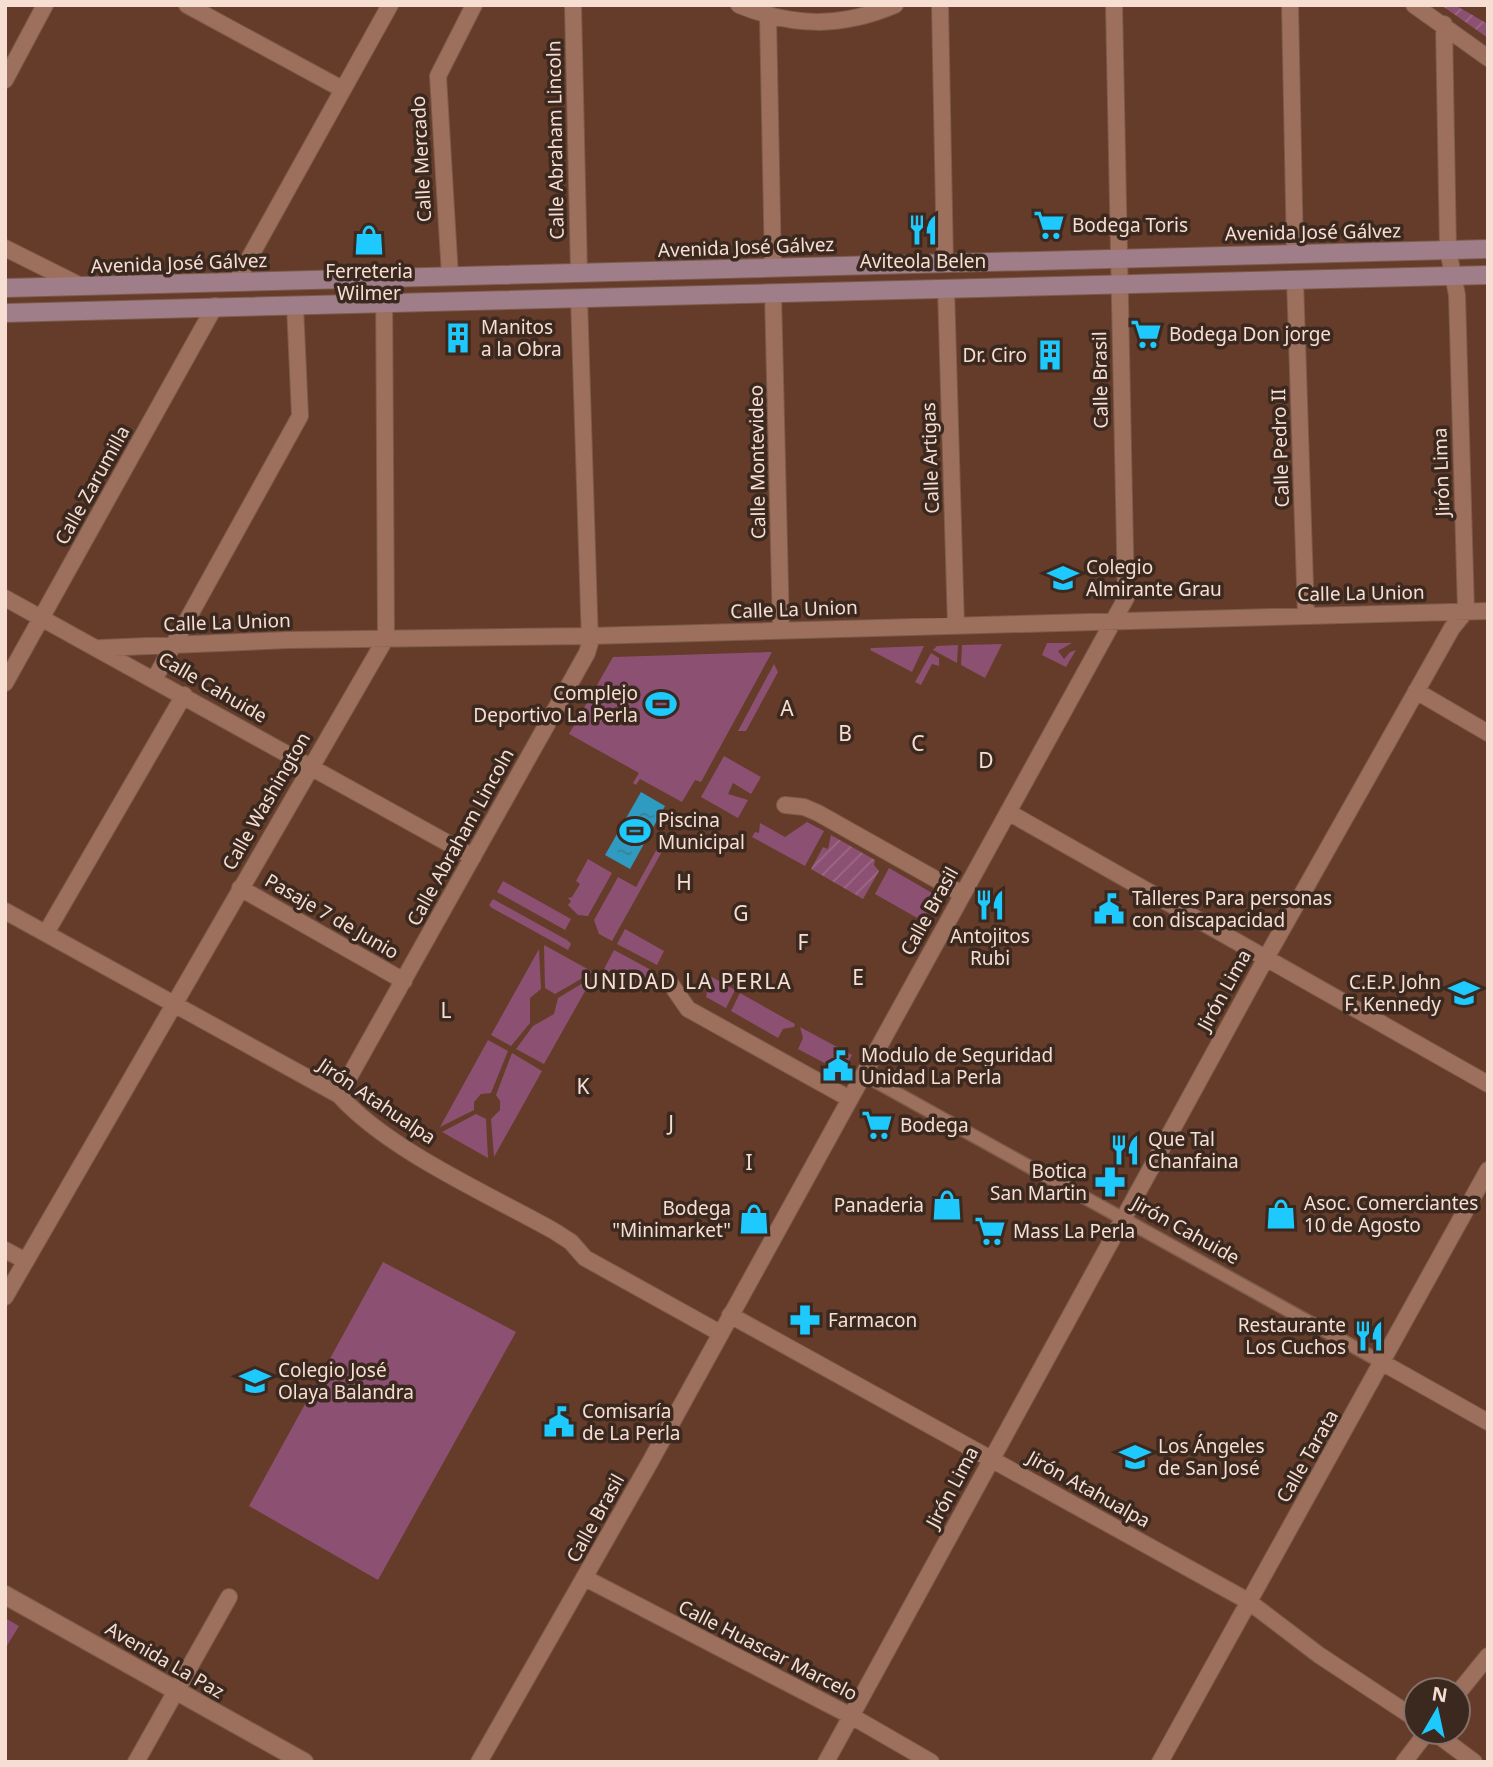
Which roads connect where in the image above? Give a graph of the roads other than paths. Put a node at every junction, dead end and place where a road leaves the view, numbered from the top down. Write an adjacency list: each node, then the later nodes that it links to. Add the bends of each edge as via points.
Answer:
1 (45, 5): 15 (street)
2 (187, 5): 16 (street)
3 (390, 5): 16 (street)
4 (474, 5): 26 (street, Calle Mercado, via 438,76)
5 (573, 5): 24 (street, Calle Abraham Lincoln)
6 (739, 5): 12 (street)
7 (895, 5): 12 (street, via 863,19 804,22)
8 (940, 5): 22 (street)
9 (1114, 5): 21 (street, Calle Brasil)
10 (1290, 5): 20 (street)
11 (1414, 5): 13 (street)
12 (768, 17): 23 (street)
13 (1444, 24): 14 (street); 19 (street, Jirón Lima)
14 (1488, 58)
15 (5, 80)
16 (342, 89): 30 (street)
17 (5, 248): 32 (street)
18 (1488, 249): 19 (main road, Avenida José Gálvez)
19 (1448, 250): 20 (main road, Avenida José Gálvez); 27 (street, Jirón Lima)
20 (1296, 253): 21 (main road, Avenida José Gálvez)
21 (1119, 258): 22 (main road, Avenida José Gálvez); 31 (street, Calle Brasil)
22 (945, 262): 23 (main road, Avenida José Gálvez)
23 (773, 268): 24 (main road, Avenida José Gálvez)
24 (579, 273): 26 (main road, Avenida José Gálvez)
25 (1488, 275): 27 (main road)
26 (450, 276): 28 (main road, Avenida José Gálvez)
27 (1456, 276): 29 (main road); 42 (street, Jirón Lima)
28 (384, 278): 30 (main road, Avenida José Gálvez); 37 (street)
29 (1295, 280): 31 (main road); 44 (street, Calle Pedro II)
30 (236, 282): 32 (main road, Avenida José Gálvez)
31 (1120, 284): 34 (main road); 46 (street, Calle Brasil, via 1126,598)
32 (81, 286): 33 (main road, Avenida José Gálvez)
33 (5, 288)
34 (946, 289): 35 (main road); 47 (street, Calle Artigas)
35 (773, 293): 36 (main road); 48 (street, Calle Montevideo)
36 (579, 298): 37 (main road); 49 (street, Calle Abraham Lincoln)
37 (384, 303): 39 (main road); 50 (street)
38 (215, 306): 39 (main road); 40 (main road); 45 (street, Calle Zarumilla)
39 (295, 306): 51 (street, via 300,416)
40 (5, 313)
41 (5, 598): 45 (street, Calle Cahuide)
42 (1466, 611): 43 (street, Calle La Union); 44 (street, Calle La Union); 55 (street, Jirón Lima)
43 (1488, 611)
44 (1306, 615): 46 (street, Calle La Union)
45 (41, 619): 52 (street, Calle Cahuide); 54 (street, Calle Zarumilla)
46 (1113, 621): 47 (street, Calle La Union); 60 (street, Calle Brasil)
47 (956, 626): 48 (street, Calle La Union)
48 (781, 630): 49 (street, Calle La Union)
49 (589, 636): 50 (street, Calle La Union); 61 (street, Calle Abraham Lincoln, via 586,654)
50 (386, 638): 51 (street, Calle La Union); 58 (street, Calle Washington)
51 (175, 644): 52 (street, Calle La Union); 53 (street)
52 (101, 648): 53 (street, Calle Cahuide)
53 (155, 678): 56 (street, Calle Cahuide)
54 (5, 683)
55 (1416, 691): 57 (street); 66 (street, Jirón Lima)
56 (184, 695): 58 (street, Calle Cahuide); 65 (street)
57 (1488, 733)
58 (310, 766): 61 (street, Calle Cahuide); 62 (street, Calle Washington)
59 (785, 805): 63 (street, via 818,813)
60 (1008, 812): 63 (street, Calle Brasil); 66 (street)
61 (473, 857): 68 (street, Calle Abraham Lincoln)
62 (240, 888): 68 (street, Pasaje 7 de Junio); 69 (street, Calle Washington)
63 (962, 894): 70 (street, Calle Brasil)
64 (5, 911): 65 (street, Jirón Atahualpa)
65 (46, 933): 69 (street, Jirón Atahualpa)
66 (1266, 958): 71 (street); 75 (street, Jirón Lima)
67 (668, 980): 73 (street, via 688,1009)
68 (404, 981): 72 (street, Calle Abraham Lincoln)
69 (174, 1006): 72 (street, Jirón Atahualpa); 77 (street, Calle Washington)
70 (864, 1075): 73 (street, Calle Brasil); 75 (street, Jirón Cahuide)
71 (1488, 1084)
72 (339, 1095): 80 (street, Jirón Atahualpa, via 363,1121 393,1141 572,1242 584,1258)
73 (850, 1099): 79 (street, Calle Brasil)
74 (1488, 1170): 81 (street, Calle Tarata)
75 (1123, 1220): 81 (street, Jirón Cahuide); 83 (street, Jirón Lima)
76 (5, 1250): 77 (street)
77 (26, 1261): 78 (street, Calle Washington)
78 (5, 1297)
79 (730, 1315): 80 (street, Calle Brasil); 83 (street, Jirón Atahualpa)
80 (720, 1333): 84 (street, Calle Brasil)
81 (1383, 1363): 82 (street, Jirón Cahuide); 87 (street, Calle Tarata)
82 (1488, 1422)
83 (991, 1459): 87 (street, Jirón Atahualpa); 92 (street, Jirón Lima)
84 (585, 1578): 92 (street, Calle Huascar Marcelo); 97 (street, Calle Brasil)
85 (5, 1595): 90 (street, Avenida La Paz)
86 (229, 1597): 90 (street)
87 (1248, 1601): 91 (street, Jirón Atahualpa); 100 (street, Calle Tarata)
88 (1488, 1656): 89 (street)
89 (1472, 1676)
90 (176, 1691): 95 (street); 96 (street, Avenida La Paz)
91 (1402, 1710)
92 (853, 1717): 98 (street, Jirón Lima); 99 (street, Calle Huascar Marcelo)
93 (1416, 1746): 101 (street)
94 (1453, 1746): 102 (street)
95 (136, 1762)
96 (304, 1762)
97 (479, 1762)
98 (827, 1762)
99 (931, 1762)
100 (1160, 1762)
101 (1404, 1762)
102 (1474, 1762)

